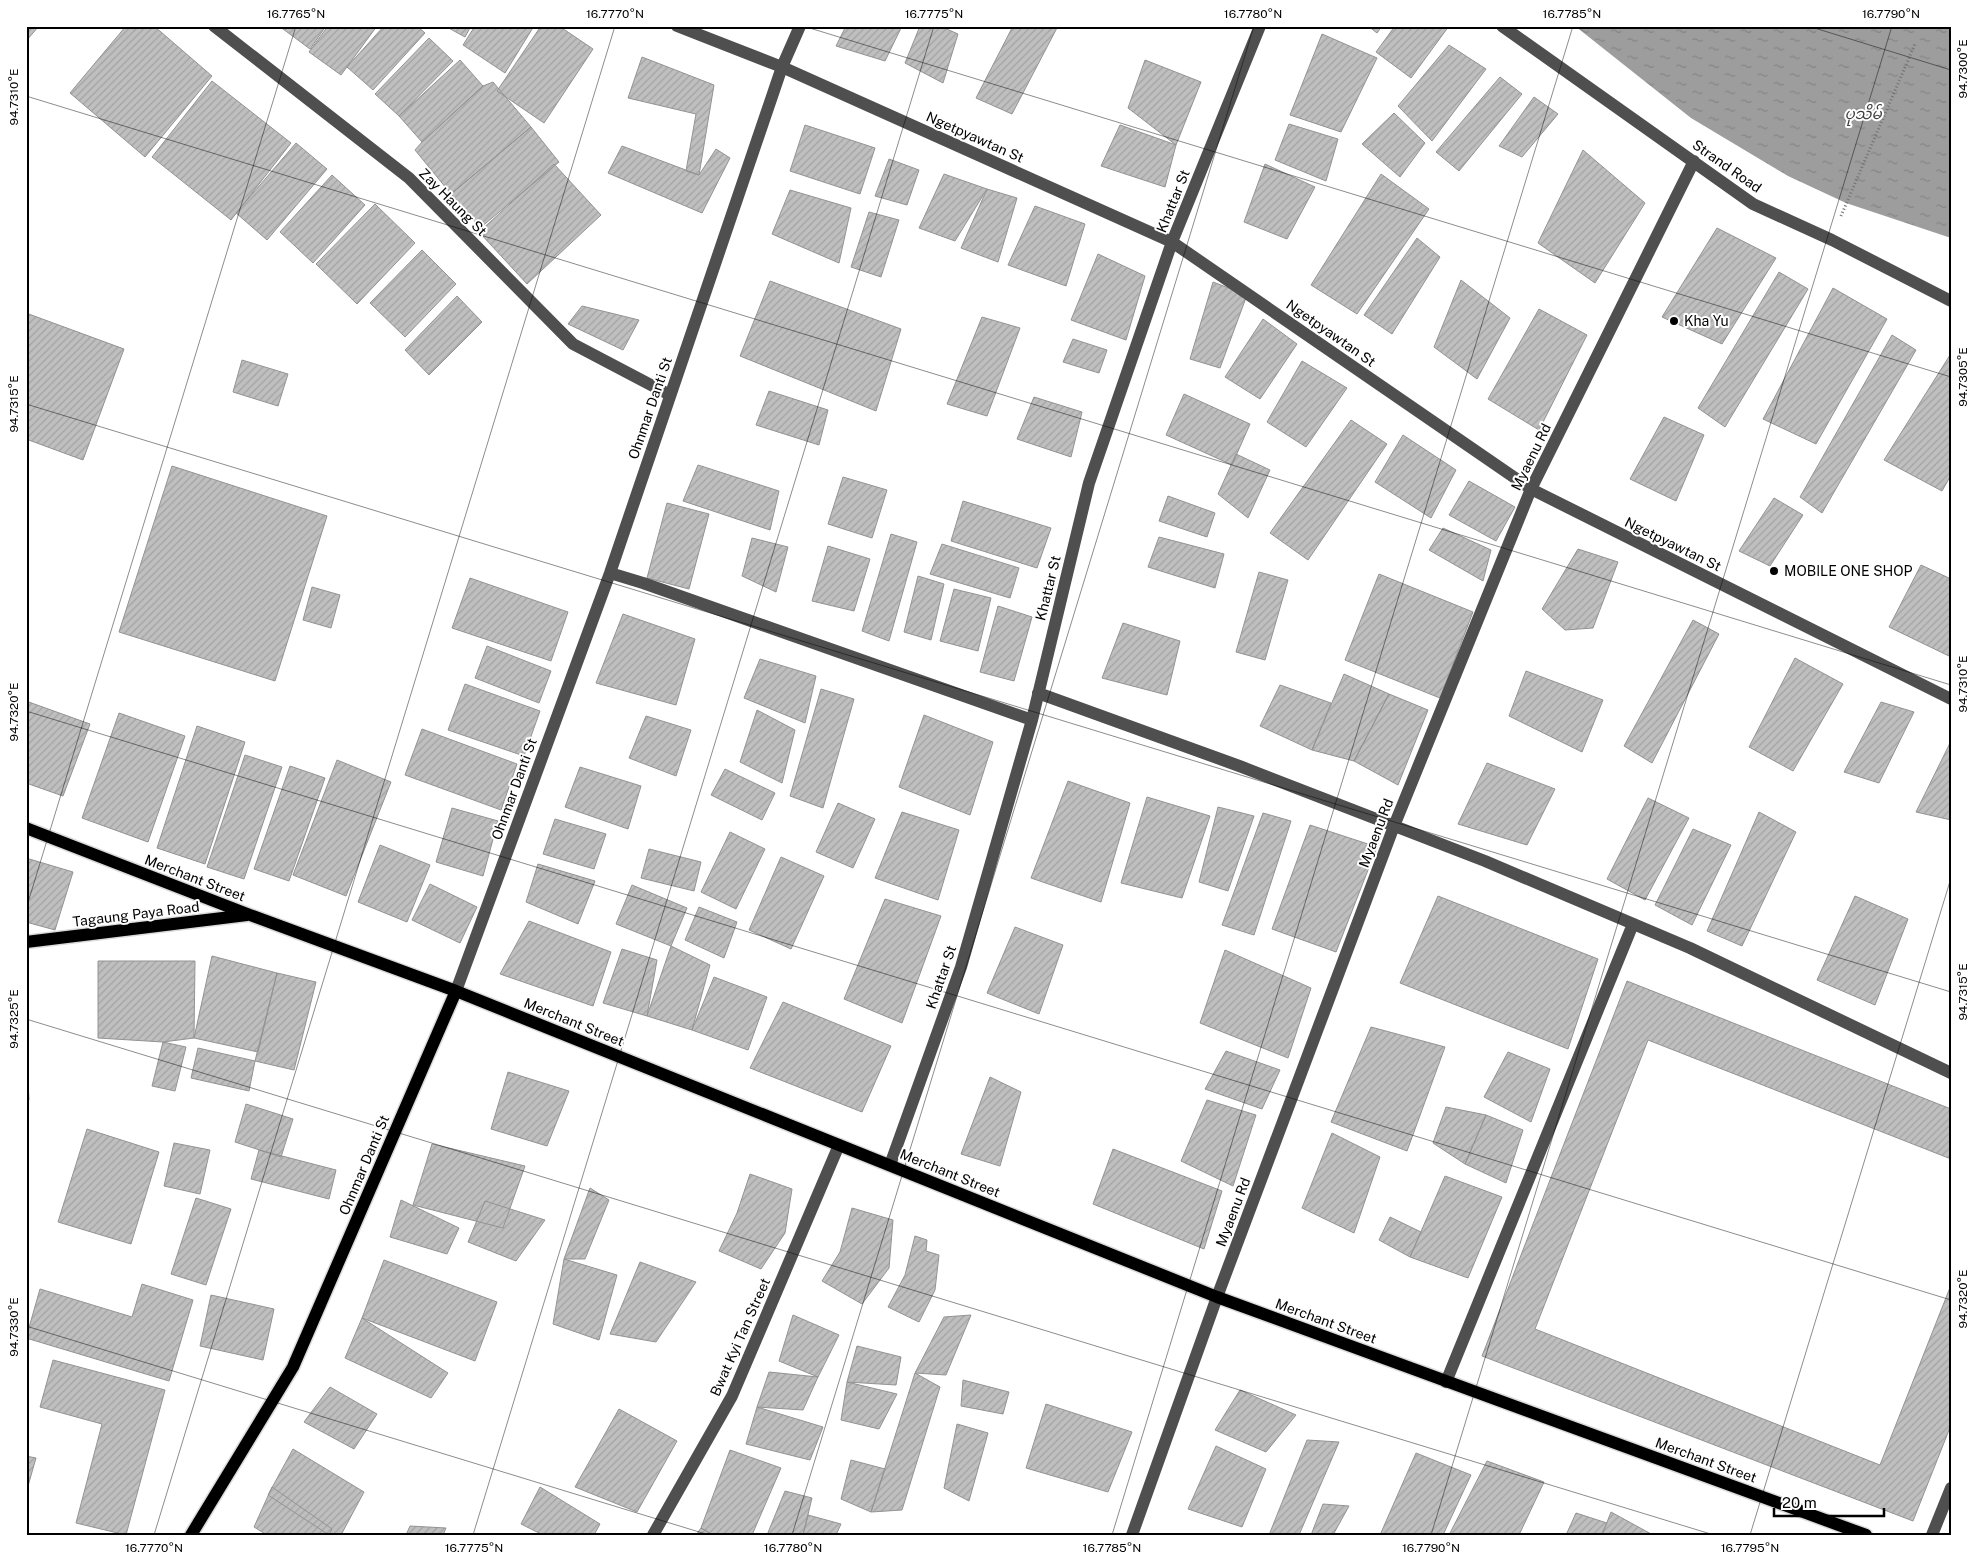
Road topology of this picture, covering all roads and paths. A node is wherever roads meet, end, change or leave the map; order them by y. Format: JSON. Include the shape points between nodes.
{"nodes":[{"id":1,"x":214,"y":26,"type":"edge"},
{"id":2,"x":677,"y":26,"type":"edge"},
{"id":3,"x":800,"y":26,"type":"edge"},
{"id":4,"x":1260,"y":26,"type":"edge"},
{"id":5,"x":1502,"y":26,"type":"edge"},
{"id":6,"x":1915,"y":44,"type":"dead end"},
{"id":7,"x":782,"y":67,"type":"junction"},
{"id":8,"x":1694,"y":161,"type":"junction"},
{"id":9,"x":1832,"y":240,"type":"junction"},
{"id":10,"x":1172,"y":242,"type":"junction"},
{"id":11,"x":1951,"y":301,"type":"edge"},
{"id":12,"x":670,"y":395,"type":"junction"},
{"id":13,"x":1531,"y":489,"type":"junction"},
{"id":14,"x":610,"y":573,"type":"junction"},
{"id":15,"x":1038,"y":693,"type":"junction"},
{"id":16,"x":1951,"y":699,"type":"edge"},
{"id":17,"x":1032,"y":720,"type":"junction"},
{"id":18,"x":1394,"y":826,"type":"junction"},
{"id":19,"x":26,"y":828,"type":"edge"},
{"id":20,"x":250,"y":915,"type":"junction"},
{"id":21,"x":1633,"y":924,"type":"junction"},
{"id":22,"x":26,"y":942,"type":"edge"},
{"id":23,"x":456,"y":991,"type":"junction"},
{"id":24,"x":1951,"y":1073,"type":"edge"},
{"id":25,"x":839,"y":1145,"type":"junction"},
{"id":26,"x":890,"y":1165,"type":"junction"},
{"id":27,"x":1217,"y":1297,"type":"junction"},
{"id":28,"x":1446,"y":1382,"type":"junction"},
{"id":29,"x":1951,"y":1488,"type":"edge"},
{"id":30,"x":191,"y":1535,"type":"edge"},
{"id":31,"x":653,"y":1535,"type":"edge"},
{"id":32,"x":1132,"y":1535,"type":"edge"},
{"id":33,"x":1866,"y":1535,"type":"edge"},
{"id":34,"x":1932,"y":1535,"type":"edge"}],
"edges":[{"from":1,"to":12,"type":"street","name":"Zay Haung St","via":[[409,178],[573,344]]},
{"from":2,"to":7,"type":"street","name":"Ngetpyawtan St"},
{"from":3,"to":7,"type":"street","name":"Ohnmar Danti St"},
{"from":4,"to":10,"type":"street","name":"Khattar St"},
{"from":5,"to":8,"type":"street","name":"Strand Road"},
{"from":6,"to":9,"type":"path"},
{"from":7,"to":10,"type":"street","name":"Ngetpyawtan St"},
{"from":7,"to":12,"type":"street","name":"Ohnmar Danti St"},
{"from":8,"to":9,"type":"street","name":"Strand Road","via":[[1753,204]]},
{"from":8,"to":13,"type":"street","name":"Myaenu Rd"},
{"from":9,"to":11,"type":"street","name":"Strand Road"},
{"from":10,"to":13,"type":"street","name":"Ngetpyawtan St"},
{"from":10,"to":15,"type":"street","name":"Khattar St","via":[[1089,483]]},
{"from":12,"to":14,"type":"street","name":"Ohnmar Danti St"},
{"from":13,"to":16,"type":"street","name":"Ngetpyawtan St"},
{"from":13,"to":18,"type":"street","name":"Myaenu Rd"},
{"from":14,"to":17,"type":"street"},
{"from":14,"to":23,"type":"street","name":"Ohnmar Danti St"},
{"from":15,"to":17,"type":"street","name":"Khattar St"},
{"from":15,"to":18,"type":"street"},
{"from":17,"to":26,"type":"street","name":"Khattar St","via":[[961,967]]},
{"from":18,"to":21,"type":"street"},
{"from":18,"to":27,"type":"street","name":"Myaenu Rd"},
{"from":19,"to":20,"type":"main road","name":"Merchant Street"},
{"from":20,"to":22,"type":"main road","name":"Tagaung Paya Road"},
{"from":20,"to":23,"type":"main road","name":"Merchant Street"},
{"from":21,"to":24,"type":"street"},
{"from":21,"to":28,"type":"street"},
{"from":23,"to":25,"type":"main road","name":"Merchant Street"},
{"from":23,"to":30,"type":"main road","name":"Ohnmar Danti St","via":[[293,1367]]},
{"from":25,"to":26,"type":"main road","name":"Merchant Street"},
{"from":25,"to":31,"type":"street","name":"Bwat Kyi Tan Street","via":[[732,1396]]},
{"from":26,"to":27,"type":"main road","name":"Merchant Street"},
{"from":27,"to":28,"type":"main road","name":"Merchant Street"},
{"from":27,"to":32,"type":"street","name":"Myaenu Rd"},
{"from":28,"to":33,"type":"main road","name":"Merchant Street"},
{"from":29,"to":34,"type":"street"}]}
